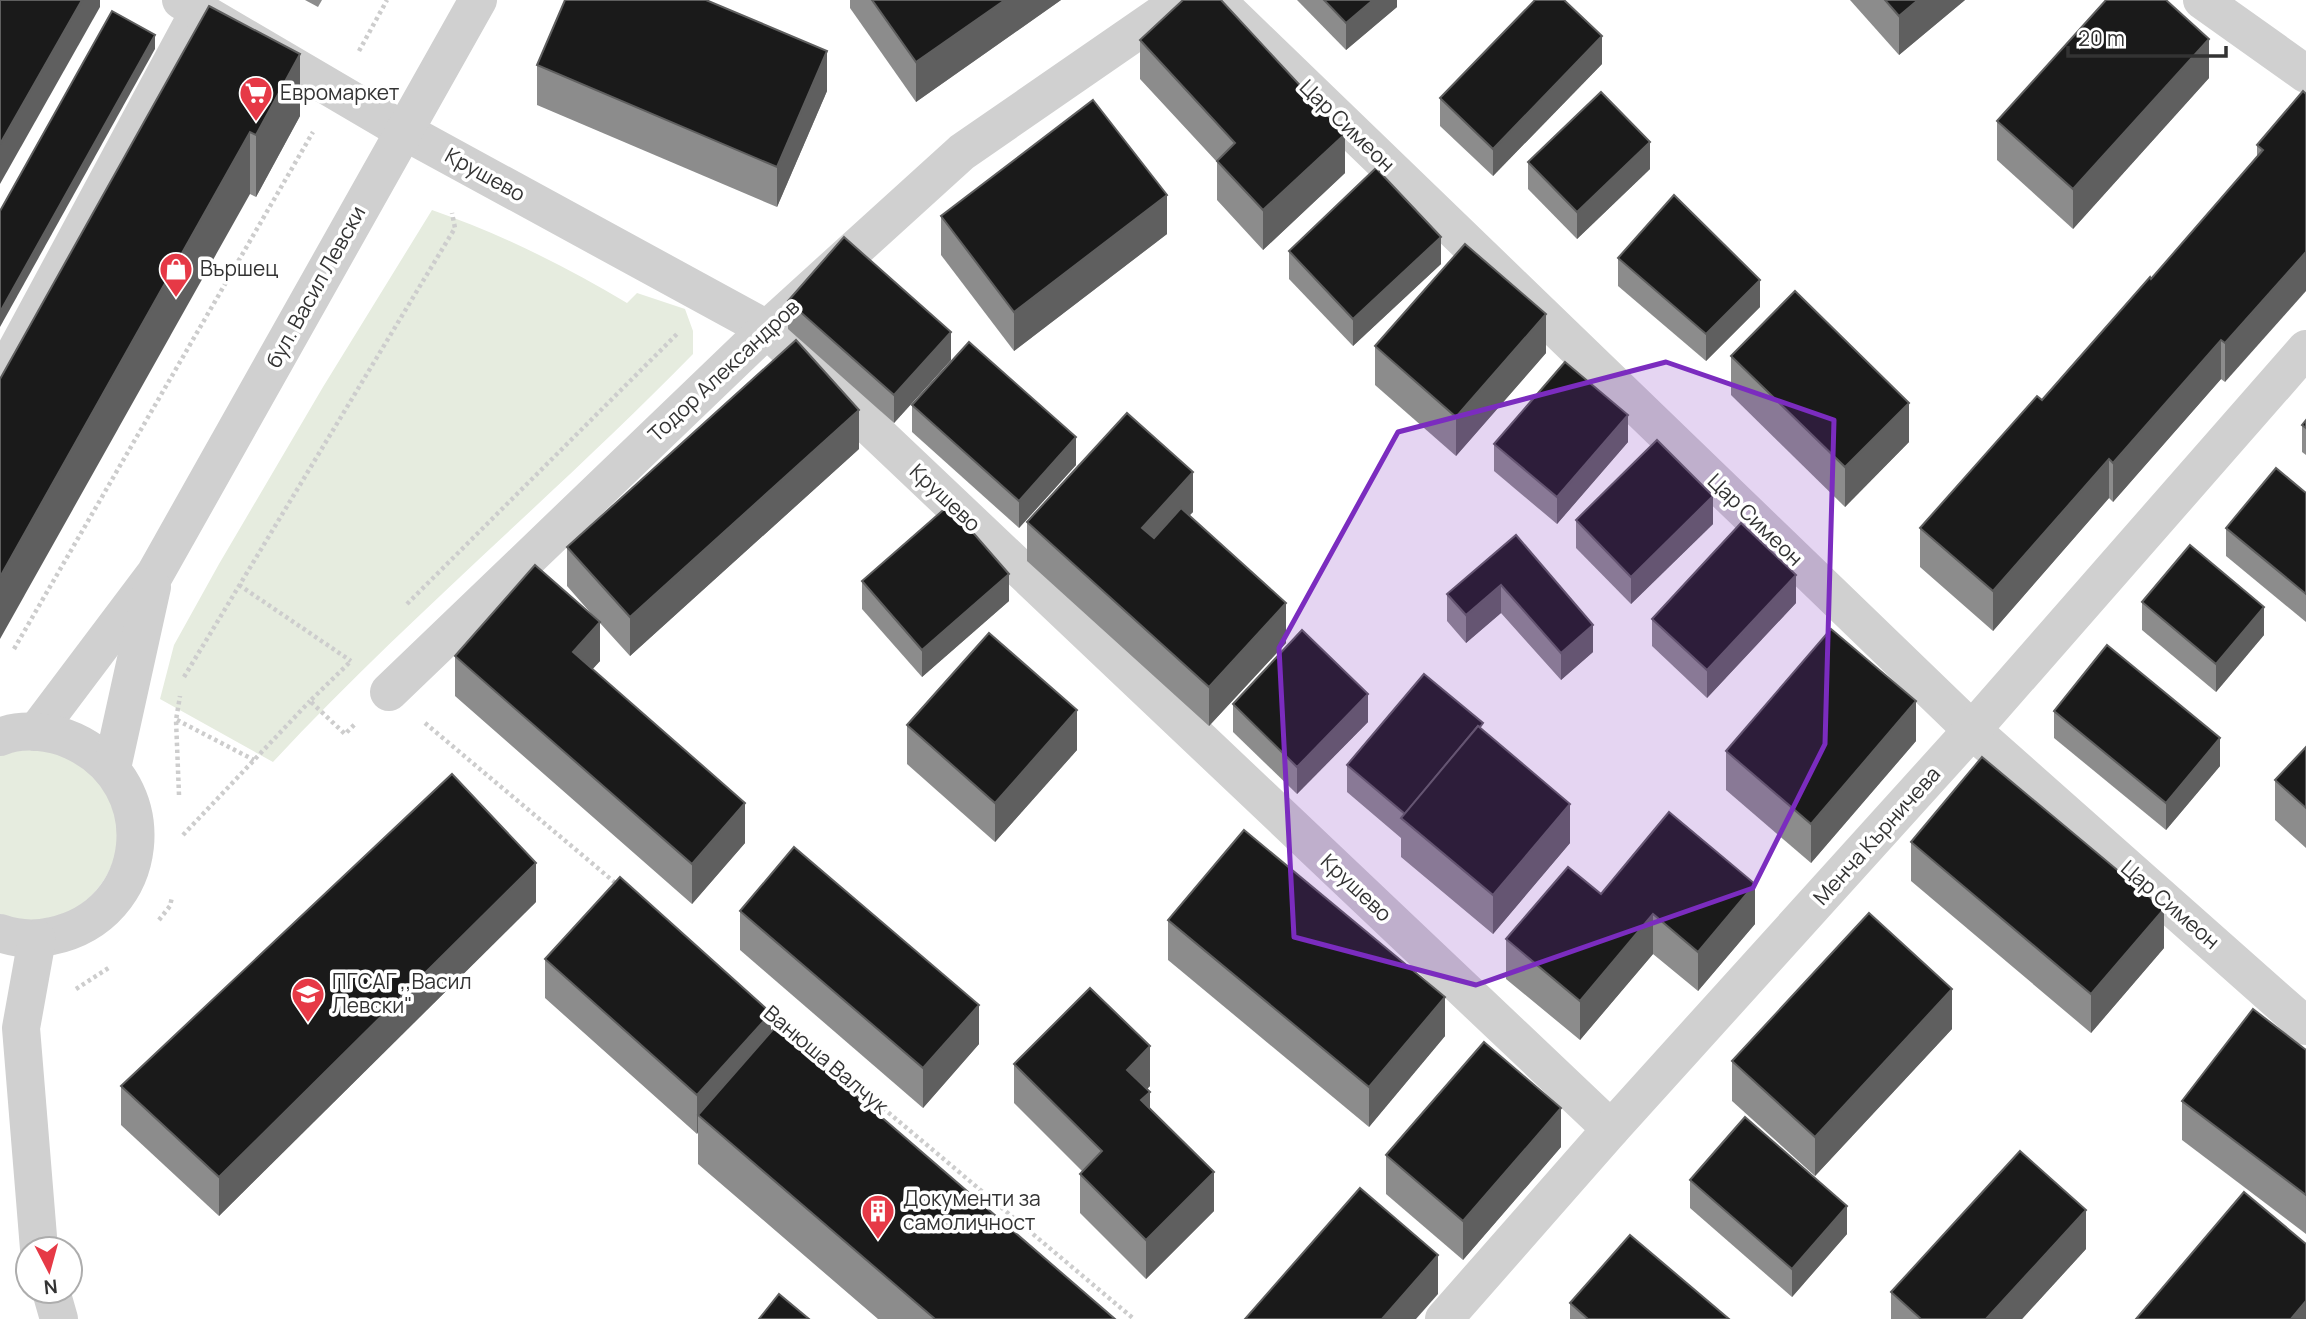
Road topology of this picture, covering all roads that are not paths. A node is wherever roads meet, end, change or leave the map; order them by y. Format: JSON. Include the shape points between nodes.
{"nodes":[{"id":1,"x":478,"y":0,"type":"edge"},
{"id":2,"x":1182,"y":0,"type":"edge"},
{"id":3,"x":1216,"y":0,"type":"edge"},
{"id":4,"x":2202,"y":0,"type":"edge"},
{"id":5,"x":188,"y":4,"type":"edge"},
{"id":6,"x":2306,"y":74,"type":"edge"},
{"id":7,"x":404,"y":131,"type":"junction"},
{"id":8,"x":767,"y":329,"type":"junction"},
{"id":9,"x":2306,"y":349,"type":"edge"},
{"id":10,"x":0,"y":368,"type":"edge"},
{"id":11,"x":155,"y":574,"type":"junction"},
{"id":12,"x":389,"y":692,"type":"road end"},
{"id":13,"x":1972,"y":730,"type":"junction"},
{"id":14,"x":18,"y":735,"type":"edge"},
{"id":15,"x":112,"y":768,"type":"junction"},
{"id":16,"x":0,"y":933,"type":"edge"},
{"id":17,"x":37,"y":939,"type":"junction"},
{"id":18,"x":2306,"y":1026,"type":"edge"},
{"id":19,"x":1611,"y":1129,"type":"junction"},
{"id":20,"x":38,"y":1235,"type":"edge"},
{"id":21,"x":1444,"y":1319,"type":"edge"}],
"edges":[{"from":1,"to":7,"type":"street","name":"бул. Васил Левски"},
{"from":2,"to":8,"type":"street","name":"Тодор Александров","via":[[962,152]]},
{"from":3,"to":13,"type":"street","name":"Цар Симеон"},
{"from":4,"to":6,"type":"street"},
{"from":5,"to":7,"type":"street","name":"Крушево"},
{"from":5,"to":10,"type":"lane"},
{"from":7,"to":8,"type":"street","name":"Крушево"},
{"from":7,"to":11,"type":"street","name":"бул. Васил Левски"},
{"from":8,"to":12,"type":"street","name":"Тодор Александров"},
{"from":8,"to":19,"type":"street","name":"Крушево"},
{"from":9,"to":13,"type":"street","name":"Менча Кърничева"},
{"from":11,"to":14,"type":"street","name":"бул. Васил Левски"},
{"from":11,"to":15,"type":"street","name":"бул. Васил Левски"},
{"from":13,"to":18,"type":"street","name":"Цар Симеон"},
{"from":13,"to":19,"type":"street","name":"Менча Кърничева"},
{"from":14,"to":15,"type":"street","via":[[64,737],[90,749]]},
{"from":15,"to":17,"type":"street","via":[[129,796],[136,828],[133,860],[120,891],[98,915],[70,932]]},
{"from":16,"to":17,"type":"street"},
{"from":17,"to":20,"type":"street","via":[[21,1028]]},
{"from":19,"to":21,"type":"street","name":"Менча Кърничева"}]}
